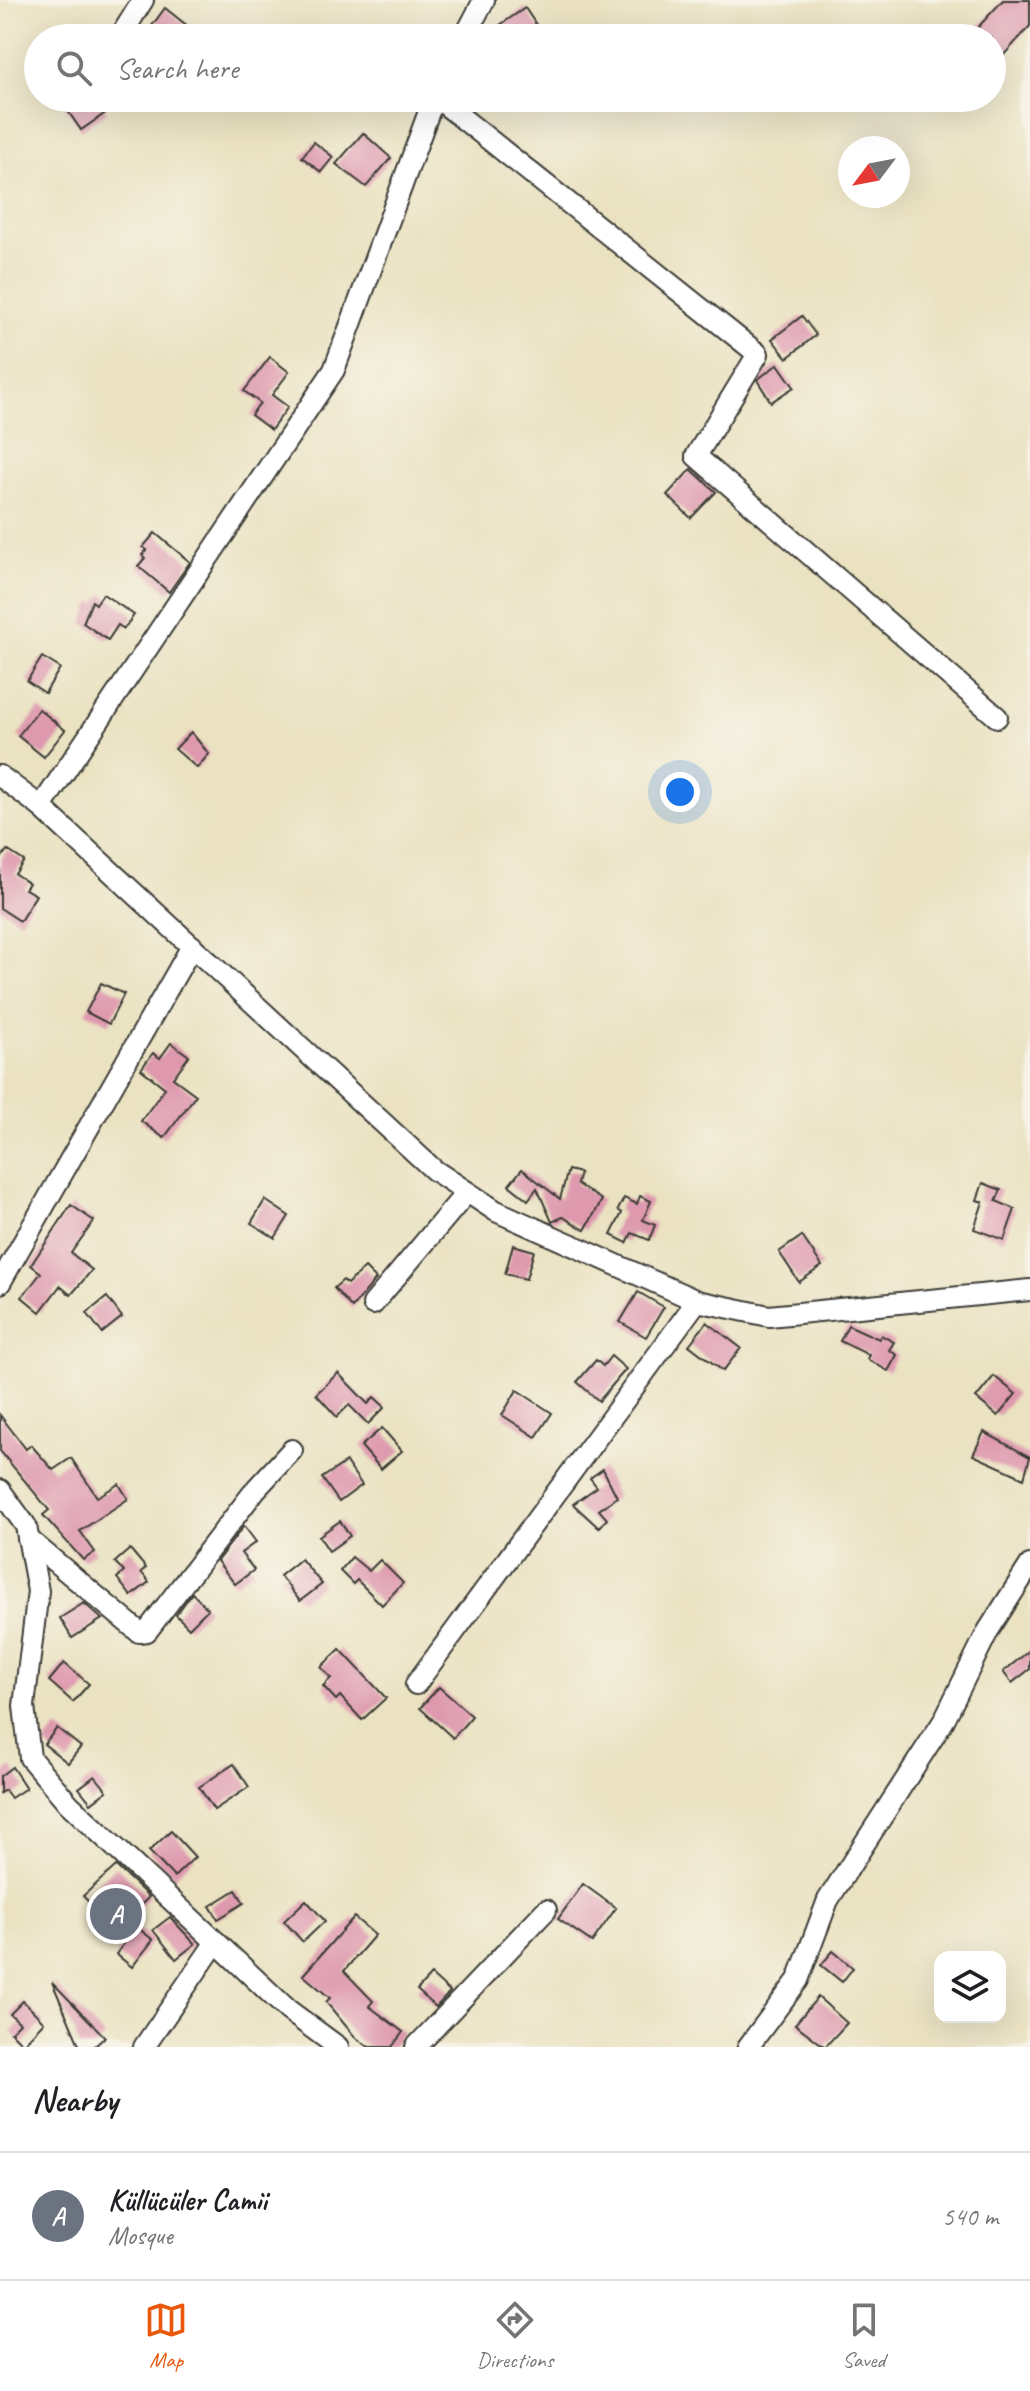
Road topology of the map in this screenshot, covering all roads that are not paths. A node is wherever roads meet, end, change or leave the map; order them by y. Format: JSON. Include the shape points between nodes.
{"nodes":[{"id":1,"x":143,"y":0,"type":"edge"},
{"id":2,"x":484,"y":0,"type":"edge"},
{"id":3,"x":128,"y":24,"type":"edge"},
{"id":4,"x":471,"y":24,"type":"edge"},
{"id":5,"x":430,"y":112,"type":"edge"},
{"id":6,"x":453,"y":112,"type":"edge"},
{"id":7,"x":997,"y":717,"type":"dead end"},
{"id":8,"x":0,"y":776,"type":"edge"},
{"id":9,"x":41,"y":807,"type":"junction"},
{"id":10,"x":192,"y":946,"type":"junction"},
{"id":11,"x":467,"y":1192,"type":"junction"},
{"id":12,"x":0,"y":1283,"type":"edge"},
{"id":13,"x":1030,"y":1290,"type":"edge"},
{"id":14,"x":697,"y":1301,"type":"junction"},
{"id":15,"x":373,"y":1304,"type":"dead end"},
{"id":16,"x":292,"y":1450,"type":"dead end"},
{"id":17,"x":0,"y":1490,"type":"edge"},
{"id":18,"x":28,"y":1539,"type":"junction"},
{"id":19,"x":1030,"y":1565,"type":"edge"},
{"id":20,"x":416,"y":1684,"type":"dead end"},
{"id":21,"x":546,"y":1910,"type":"dead end"},
{"id":22,"x":216,"y":1942,"type":"junction"},
{"id":23,"x":144,"y":2047,"type":"edge"},
{"id":24,"x":338,"y":2047,"type":"edge"},
{"id":25,"x":416,"y":2047,"type":"edge"},
{"id":26,"x":748,"y":2047,"type":"edge"}],
"edges":[{"from":1,"to":3,"type":"street"},
{"from":2,"to":4,"type":"street"},
{"from":5,"to":9,"type":"street","via":[[334,370]]},
{"from":6,"to":7,"type":"street","via":[[758,354],[696,456]]},
{"from":8,"to":9,"type":"street"},
{"from":9,"to":10,"type":"street"},
{"from":10,"to":11,"type":"street","via":[[434,1170]]},
{"from":10,"to":12,"type":"street"},
{"from":11,"to":14,"type":"street","via":[[496,1211]]},
{"from":11,"to":15,"type":"street"},
{"from":13,"to":14,"type":"street","via":[[769,1316]]},
{"from":14,"to":20,"type":"street"},
{"from":16,"to":18,"type":"street","via":[[147,1631],[139,1632]]},
{"from":17,"to":18,"type":"street","via":[[26,1526]]},
{"from":18,"to":22,"type":"street","via":[[38,1591],[24,1706],[30,1758],[69,1804]]},
{"from":19,"to":26,"type":"street","via":[[988,1631],[943,1722],[828,1900],[798,1980]]},
{"from":21,"to":25,"type":"street"},
{"from":22,"to":23,"type":"street"},
{"from":22,"to":24,"type":"street","via":[[288,2010]]}]}
